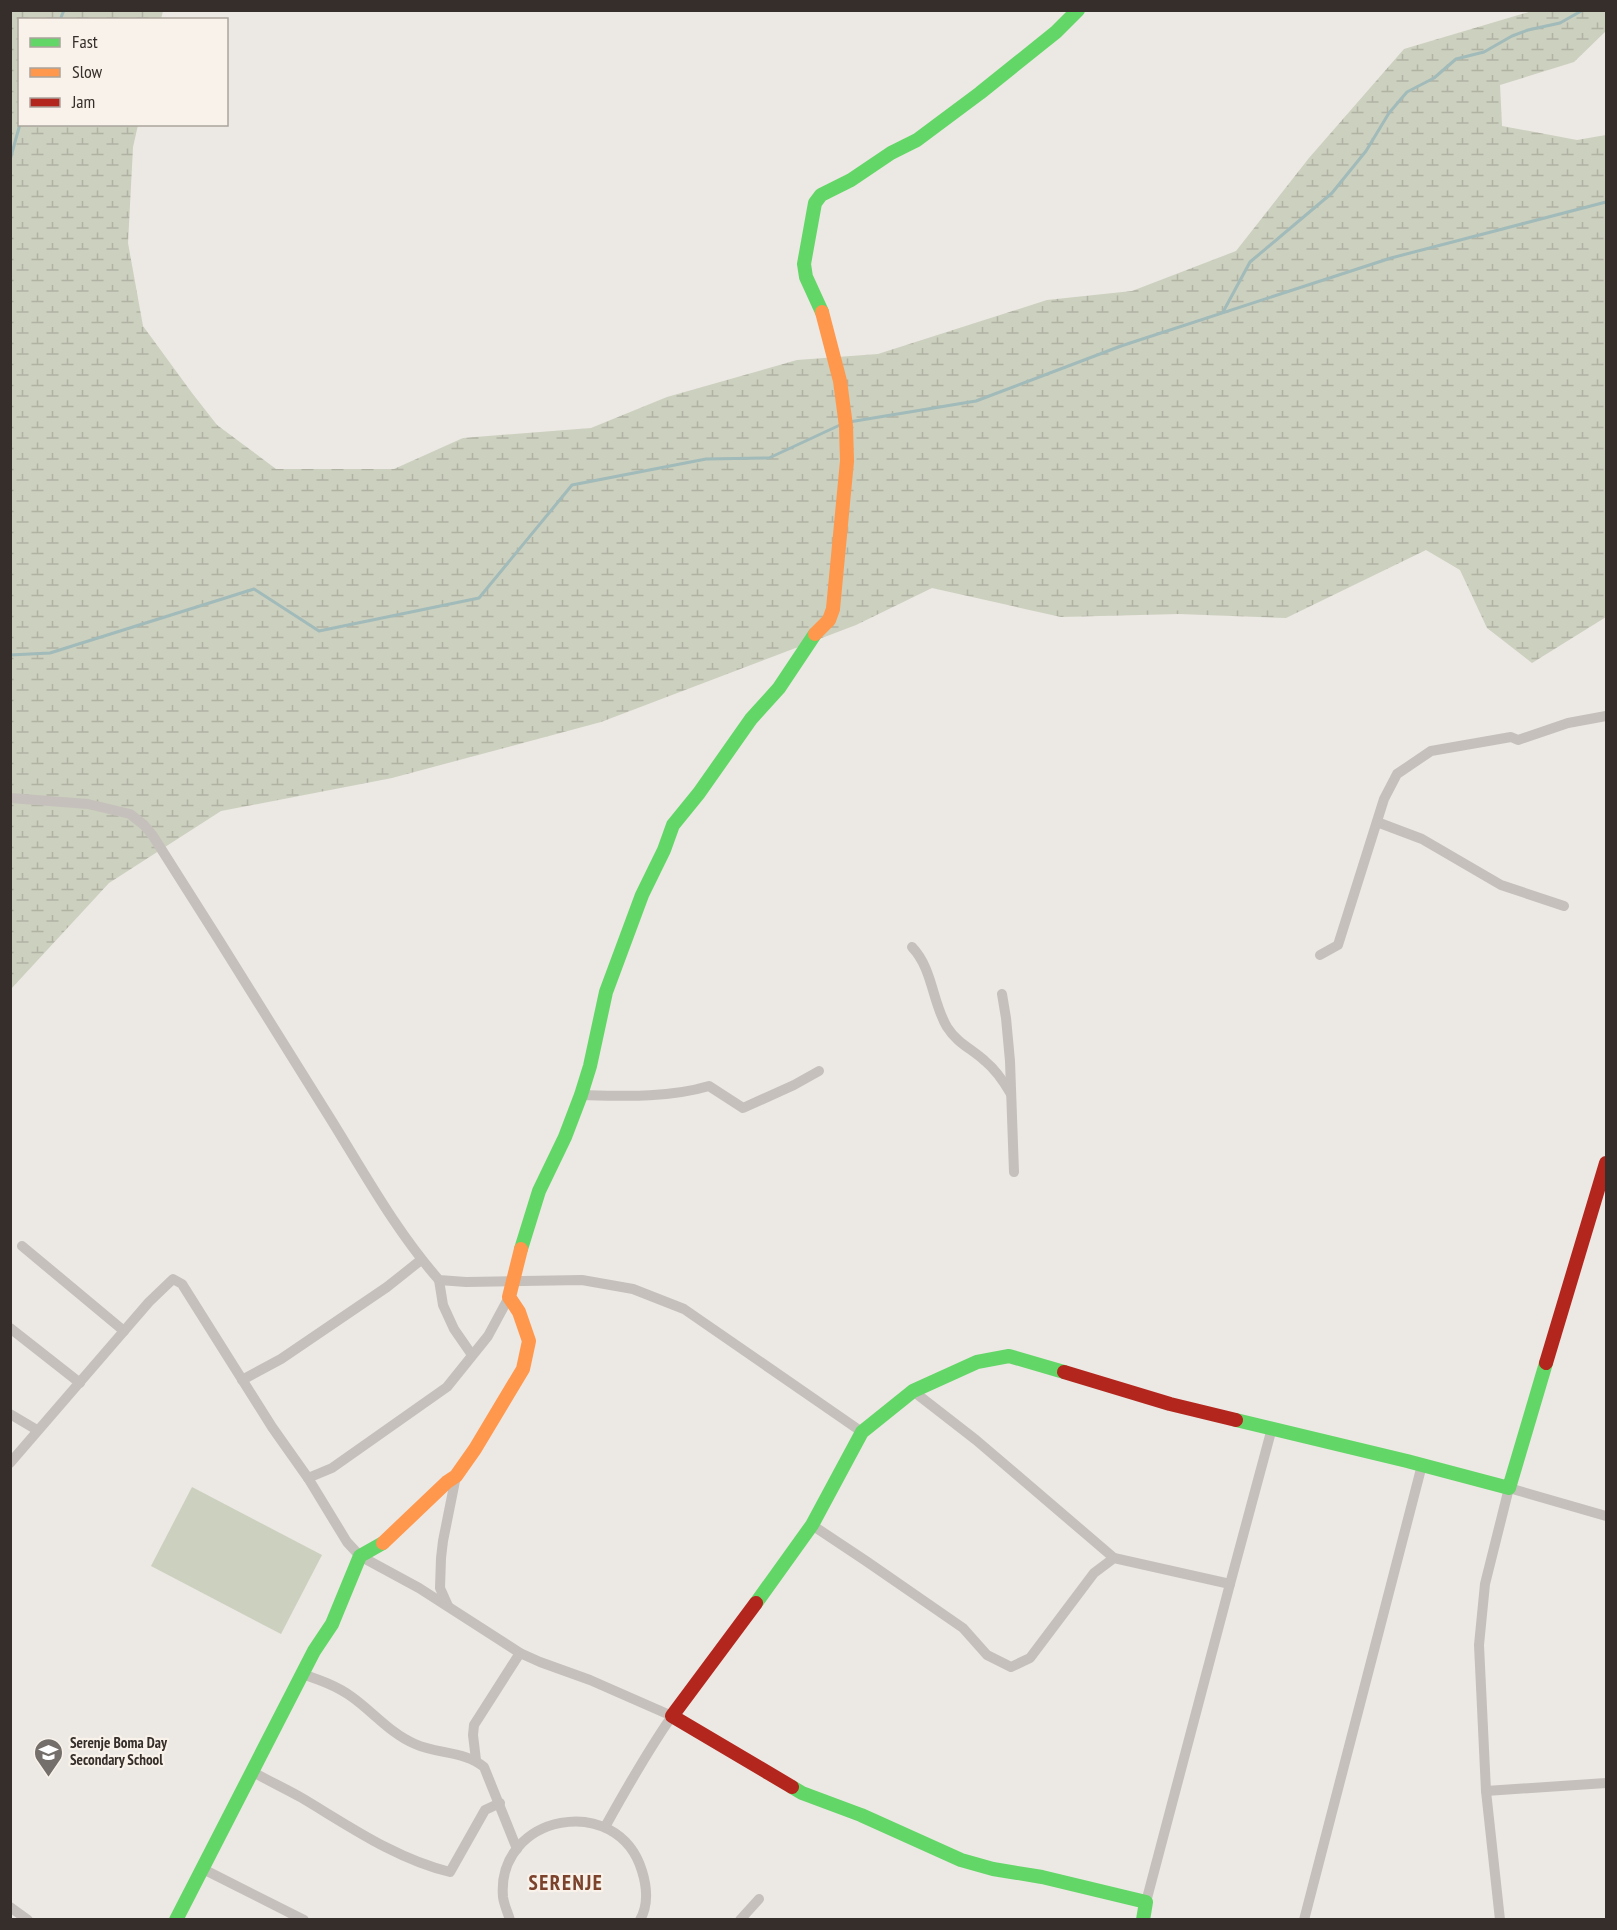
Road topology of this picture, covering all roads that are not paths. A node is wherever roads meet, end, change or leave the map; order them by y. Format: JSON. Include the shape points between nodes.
{"nodes":[{"id":1,"x":1078,"y":10,"type":"edge"},
{"id":2,"x":1606,"y":716,"type":"edge"},
{"id":3,"x":10,"y":798,"type":"edge"},
{"id":4,"x":1377,"y":822,"type":"junction"},
{"id":5,"x":1564,"y":906,"type":"dead end"},
{"id":6,"x":912,"y":947,"type":"dead end"},
{"id":7,"x":1320,"y":955,"type":"dead end"},
{"id":8,"x":1002,"y":993,"type":"dead end"},
{"id":9,"x":819,"y":1071,"type":"dead end"},
{"id":10,"x":1011,"y":1094,"type":"junction"},
{"id":11,"x":581,"y":1095,"type":"junction"},
{"id":12,"x":1606,"y":1166,"type":"edge"},
{"id":13,"x":1014,"y":1172,"type":"dead end"},
{"id":14,"x":21,"y":1246,"type":"dead end"},
{"id":15,"x":421,"y":1260,"type":"junction"},
{"id":16,"x":439,"y":1280,"type":"junction"},
{"id":17,"x":512,"y":1281,"type":"junction"},
{"id":18,"x":509,"y":1297,"type":"junction"},
{"id":19,"x":10,"y":1328,"type":"edge"},
{"id":20,"x":124,"y":1331,"type":"junction"},
{"id":21,"x":472,"y":1355,"type":"junction"},
{"id":22,"x":242,"y":1380,"type":"junction"},
{"id":23,"x":80,"y":1383,"type":"junction"},
{"id":24,"x":913,"y":1391,"type":"junction"},
{"id":25,"x":10,"y":1414,"type":"edge"},
{"id":26,"x":1272,"y":1428,"type":"junction"},
{"id":27,"x":37,"y":1430,"type":"junction"},
{"id":28,"x":862,"y":1432,"type":"junction"},
{"id":29,"x":10,"y":1463,"type":"edge"},
{"id":30,"x":1422,"y":1465,"type":"junction"},
{"id":31,"x":456,"y":1476,"type":"junction"},
{"id":32,"x":308,"y":1478,"type":"junction"},
{"id":33,"x":1509,"y":1488,"type":"junction"},
{"id":34,"x":1606,"y":1516,"type":"edge"},
{"id":35,"x":812,"y":1525,"type":"junction"},
{"id":36,"x":360,"y":1556,"type":"junction"},
{"id":37,"x":1114,"y":1558,"type":"junction"},
{"id":38,"x":1230,"y":1584,"type":"junction"},
{"id":39,"x":448,"y":1606,"type":"junction"},
{"id":40,"x":520,"y":1653,"type":"junction"},
{"id":41,"x":302,"y":1674,"type":"junction"},
{"id":42,"x":672,"y":1716,"type":"junction"},
{"id":43,"x":476,"y":1760,"type":"junction"},
{"id":44,"x":253,"y":1772,"type":"junction"},
{"id":45,"x":1606,"y":1783,"type":"edge"},
{"id":46,"x":1486,"y":1791,"type":"junction"},
{"id":47,"x":500,"y":1803,"type":"junction"},
{"id":48,"x":605,"y":1827,"type":"junction"},
{"id":49,"x":517,"y":1849,"type":"junction"},
{"id":50,"x":201,"y":1868,"type":"junction"},
{"id":51,"x":759,"y":1899,"type":"dead end"},
{"id":52,"x":1146,"y":1902,"type":"junction"},
{"id":53,"x":10,"y":1907,"type":"edge"},
{"id":54,"x":28,"y":1920,"type":"edge"},
{"id":55,"x":176,"y":1920,"type":"edge"},
{"id":56,"x":304,"y":1920,"type":"edge"},
{"id":57,"x":510,"y":1920,"type":"edge"},
{"id":58,"x":640,"y":1920,"type":"edge"},
{"id":59,"x":740,"y":1920,"type":"edge"},
{"id":60,"x":1143,"y":1920,"type":"edge"},
{"id":61,"x":1304,"y":1920,"type":"edge"},
{"id":62,"x":1500,"y":1920,"type":"edge"}],
"edges":[{"from":1,"to":11,"type":"street","via":[[1056,32],[917,140],[821,195],[815,203],[804,264],[823,315],[840,381],[846,426],[847,461],[833,609],[779,688],[751,719],[673,825],[606,992]]},
{"from":2,"to":4,"type":"street","via":[[1568,723],[1518,740],[1511,736],[1431,752],[1397,774]]},
{"from":3,"to":15,"type":"street","via":[[88,804],[129,814],[144,825]]},
{"from":4,"to":5,"type":"street","via":[[1422,839],[1501,885]]},
{"from":4,"to":7,"type":"street","via":[[1338,945]]},
{"from":6,"to":10,"type":"street","via":[[927,972],[948,1028],[961,1044],[986,1061]]},
{"from":8,"to":10,"type":"street"},
{"from":9,"to":11,"type":"street","via":[[743,1108],[709,1086],[654,1094]]},
{"from":10,"to":13,"type":"street"},
{"from":11,"to":17,"type":"street","via":[[539,1191]]},
{"from":12,"to":33,"type":"street"},
{"from":14,"to":20,"type":"street"},
{"from":15,"to":16,"type":"street"},
{"from":15,"to":22,"type":"street","via":[[281,1359]]},
{"from":16,"to":17,"type":"street"},
{"from":16,"to":21,"type":"street","via":[[442,1305]]},
{"from":17,"to":18,"type":"street"},
{"from":17,"to":28,"type":"street","via":[[582,1280],[633,1289],[684,1309]]},
{"from":18,"to":21,"type":"street","via":[[488,1336]]},
{"from":18,"to":31,"type":"street","via":[[529,1341],[523,1369]]},
{"from":19,"to":23,"type":"street"},
{"from":20,"to":22,"type":"street","via":[[173,1279],[182,1284]]},
{"from":20,"to":23,"type":"street"},
{"from":21,"to":32,"type":"street","via":[[447,1387],[332,1468]]},
{"from":22,"to":32,"type":"street"},
{"from":23,"to":27,"type":"street"},
{"from":24,"to":26,"type":"street","via":[[977,1362],[1009,1356],[1170,1404]]},
{"from":24,"to":28,"type":"street"},
{"from":24,"to":37,"type":"street"},
{"from":25,"to":27,"type":"street"},
{"from":26,"to":30,"type":"street"},
{"from":26,"to":38,"type":"street"},
{"from":27,"to":29,"type":"street"},
{"from":28,"to":35,"type":"street"},
{"from":30,"to":33,"type":"street"},
{"from":30,"to":61,"type":"street"},
{"from":31,"to":36,"type":"street","via":[[383,1543]]},
{"from":31,"to":39,"type":"street","via":[[441,1558],[441,1588]]},
{"from":32,"to":36,"type":"street","via":[[347,1542]]},
{"from":33,"to":34,"type":"street"},
{"from":33,"to":46,"type":"street","via":[[1485,1584],[1479,1646]]},
{"from":35,"to":37,"type":"street","via":[[963,1629],[987,1655],[1011,1667],[1030,1658],[1094,1573]]},
{"from":35,"to":42,"type":"street"},
{"from":36,"to":39,"type":"street"},
{"from":36,"to":41,"type":"street","via":[[332,1624]]},
{"from":37,"to":38,"type":"street"},
{"from":38,"to":52,"type":"street"},
{"from":39,"to":40,"type":"street"},
{"from":40,"to":42,"type":"street"},
{"from":40,"to":43,"type":"street","via":[[474,1725]]},
{"from":41,"to":43,"type":"street","via":[[353,1697],[415,1744]]},
{"from":41,"to":44,"type":"street"},
{"from":42,"to":48,"type":"street"},
{"from":42,"to":52,"type":"street","via":[[802,1793],[962,1860]]},
{"from":43,"to":47,"type":"street","via":[[484,1767]]},
{"from":44,"to":47,"type":"street","via":[[363,1836],[450,1872],[484,1810]]},
{"from":44,"to":50,"type":"street"},
{"from":45,"to":46,"type":"street"},
{"from":46,"to":62,"type":"street"},
{"from":47,"to":49,"type":"street"},
{"from":48,"to":49,"type":"street","via":[[572,1821],[551,1825],[532,1834]]},
{"from":48,"to":58,"type":"street","via":[[625,1841],[640,1862],[647,1886],[645,1911]]},
{"from":49,"to":57,"type":"street","via":[[504,1877],[503,1899]]},
{"from":50,"to":55,"type":"street"},
{"from":50,"to":56,"type":"street"},
{"from":51,"to":59,"type":"street"},
{"from":52,"to":60,"type":"street"},
{"from":53,"to":54,"type":"street"}]}
